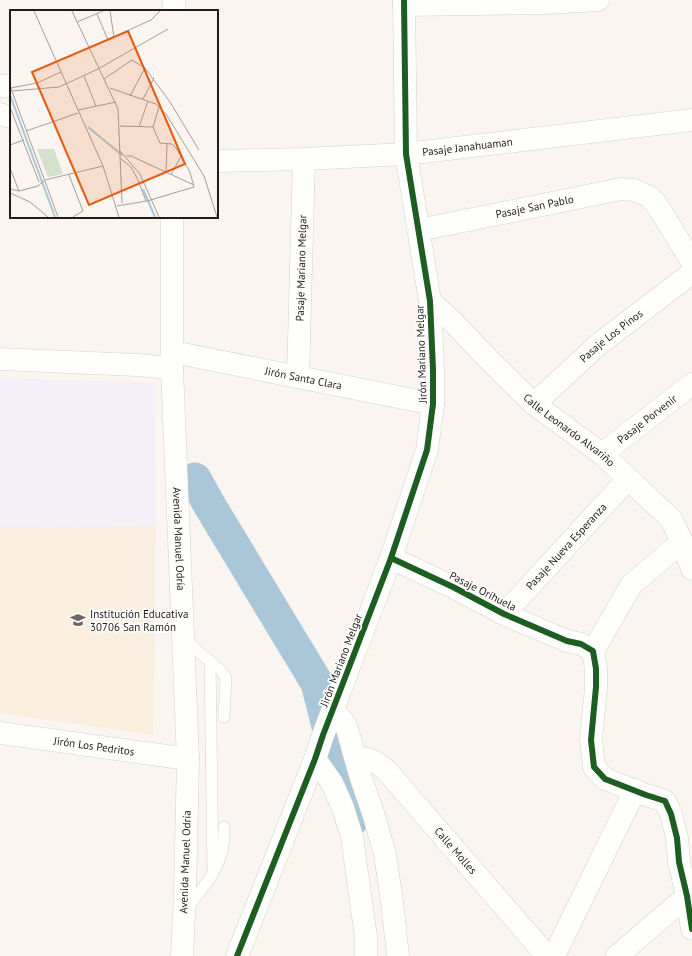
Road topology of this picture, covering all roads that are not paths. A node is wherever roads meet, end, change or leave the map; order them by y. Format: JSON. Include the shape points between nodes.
{"nodes":[{"id":1,"x":589,"y":0,"type":"edge"},
{"id":2,"x":598,"y":0,"type":"edge"},
{"id":3,"x":545,"y":1,"type":"edge"},
{"id":4,"x":404,"y":3,"type":"edge"},
{"id":5,"x":0,"y":114,"type":"edge"},
{"id":6,"x":10,"y":117,"type":"edge"},
{"id":7,"x":692,"y":120,"type":"edge"},
{"id":8,"x":406,"y":154,"type":"junction"},
{"id":9,"x":304,"y":159,"type":"junction"},
{"id":10,"x":218,"y":162,"type":"edge"},
{"id":11,"x":172,"y":218,"type":"edge"},
{"id":12,"x":418,"y":230,"type":"junction"},
{"id":13,"x":692,"y":262,"type":"edge"},
{"id":14,"x":692,"y":273,"type":"edge"},
{"id":15,"x":430,"y":301,"type":"junction"},
{"id":16,"x":0,"y":358,"type":"edge"},
{"id":17,"x":172,"y":360,"type":"junction"},
{"id":18,"x":298,"y":377,"type":"junction"},
{"id":19,"x":692,"y":384,"type":"edge"},
{"id":20,"x":433,"y":404,"type":"junction"},
{"id":21,"x":534,"y":404,"type":"junction"},
{"id":22,"x":602,"y":454,"type":"junction"},
{"id":23,"x":628,"y":479,"type":"junction"},
{"id":24,"x":682,"y":542,"type":"junction"},
{"id":25,"x":392,"y":558,"type":"junction"},
{"id":26,"x":692,"y":569,"type":"edge"},
{"id":27,"x":504,"y":614,"type":"junction"},
{"id":28,"x":183,"y":638,"type":"junction"},
{"id":29,"x":593,"y":651,"type":"junction"},
{"id":30,"x":210,"y":661,"type":"junction"},
{"id":31,"x":332,"y":713,"type":"junction"},
{"id":32,"x":224,"y":717,"type":"dead end"},
{"id":33,"x":0,"y":733,"type":"edge"},
{"id":34,"x":188,"y":759,"type":"junction"},
{"id":35,"x":315,"y":759,"type":"junction"},
{"id":36,"x":356,"y":759,"type":"junction"},
{"id":37,"x":634,"y":790,"type":"junction"},
{"id":38,"x":224,"y":827,"type":"dead end"},
{"id":39,"x":213,"y":873,"type":"junction"},
{"id":40,"x":687,"y":896,"type":"junction"},
{"id":41,"x":184,"y":912,"type":"junction"},
{"id":42,"x":692,"y":929,"type":"edge"},
{"id":43,"x":182,"y":956,"type":"edge"},
{"id":44,"x":237,"y":956,"type":"edge"},
{"id":45,"x":366,"y":956,"type":"edge"},
{"id":46,"x":398,"y":956,"type":"edge"},
{"id":47,"x":547,"y":956,"type":"edge"},
{"id":48,"x":554,"y":956,"type":"edge"},
{"id":49,"x":617,"y":956,"type":"edge"}],
"edges":[{"from":1,"to":2,"type":"main road"},
{"from":1,"to":3,"type":"main road"},
{"from":3,"to":4,"type":"main road"},
{"from":4,"to":8,"type":"main road","name":"Jirón Mariano Melgar"},
{"from":5,"to":6,"type":"main road"},
{"from":7,"to":8,"type":"main road","name":"Pasaje Janahuaman"},
{"from":8,"to":9,"type":"main road","name":"Pasaje Janahuaman"},
{"from":8,"to":12,"type":"main road","name":"Jirón Mariano Melgar"},
{"from":9,"to":10,"type":"main road","name":"Pasaje Janahuaman"},
{"from":9,"to":18,"type":"main road","name":"Pasaje Mariano Melgar"},
{"from":11,"to":17,"type":"main road","name":"Avenida Manuel Odría"},
{"from":12,"to":13,"type":"main road","name":"Pasaje San Pablo","via":[[620,189],[634,190],[650,197],[657,205]]},
{"from":12,"to":15,"type":"main road","name":"Jirón Mariano Melgar"},
{"from":14,"to":21,"type":"main road","name":"Pasaje Los Pinos","via":[[599,344]]},
{"from":15,"to":20,"type":"main road","name":"Jirón Mariano Melgar"},
{"from":15,"to":21,"type":"main road","name":"Calle Leonardo Alvariño"},
{"from":16,"to":17,"type":"main road","name":"Jirón Santa Clara","via":[[137,365]]},
{"from":17,"to":18,"type":"main road","name":"Jirón Santa Clara"},
{"from":17,"to":28,"type":"main road","name":"Avenida Manuel Odría"},
{"from":18,"to":20,"type":"main road","name":"Jirón Santa Clara"},
{"from":19,"to":22,"type":"main road","name":"Pasaje Porvenir"},
{"from":20,"to":25,"type":"main road","name":"Jirón Mariano Melgar","via":[[427,450]]},
{"from":21,"to":22,"type":"main road","name":"Calle Leonardo Alvariño"},
{"from":22,"to":23,"type":"main road","name":"Calle Leonardo Alvariño"},
{"from":23,"to":24,"type":"main road","name":"Calle Leonardo Alvariño","via":[[671,519]]},
{"from":23,"to":27,"type":"main road","name":"Pasaje Nueva Esperanza"},
{"from":24,"to":26,"type":"main road","name":"Calle Leonardo Alvariño"},
{"from":24,"to":29,"type":"main road","via":[[632,584]]},
{"from":25,"to":27,"type":"main road","name":"Pasaje Orihuela"},
{"from":25,"to":31,"type":"main road","name":"Jirón Mariano Melgar"},
{"from":27,"to":29,"type":"main road","name":"Pasaje Orihuela"},
{"from":28,"to":30,"type":"lane"},
{"from":28,"to":34,"type":"main road","name":"Avenida Manuel Odría"},
{"from":29,"to":37,"type":"main road","via":[[596,668],[591,740],[594,767],[605,779]]},
{"from":30,"to":32,"type":"lane","via":[[226,678]]},
{"from":30,"to":39,"type":"lane"},
{"from":31,"to":35,"type":"main road","name":"Jirón Mariano Melgar"},
{"from":31,"to":36,"type":"main road","via":[[340,717],[345,724]]},
{"from":33,"to":34,"type":"main road","name":"Jirón Los Pedritos"},
{"from":34,"to":41,"type":"main road","name":"Avenida Manuel Odría"},
{"from":35,"to":44,"type":"main road","name":"Jirón Mariano Melgar"},
{"from":35,"to":45,"type":"main road","via":[[332,783],[352,837],[366,937]]},
{"from":36,"to":46,"type":"main road","via":[[385,854]]},
{"from":36,"to":47,"type":"main road","name":"Calle Molles","via":[[363,757],[372,760],[386,770]]},
{"from":37,"to":40,"type":"main road","via":[[665,801],[672,814],[678,862]]},
{"from":37,"to":48,"type":"main road"},
{"from":38,"to":39,"type":"lane","via":[[224,845]]},
{"from":39,"to":41,"type":"lane"},
{"from":40,"to":42,"type":"main road"},
{"from":40,"to":49,"type":"main road"},
{"from":41,"to":43,"type":"main road","name":"Avenida Manuel Odría"}]}
